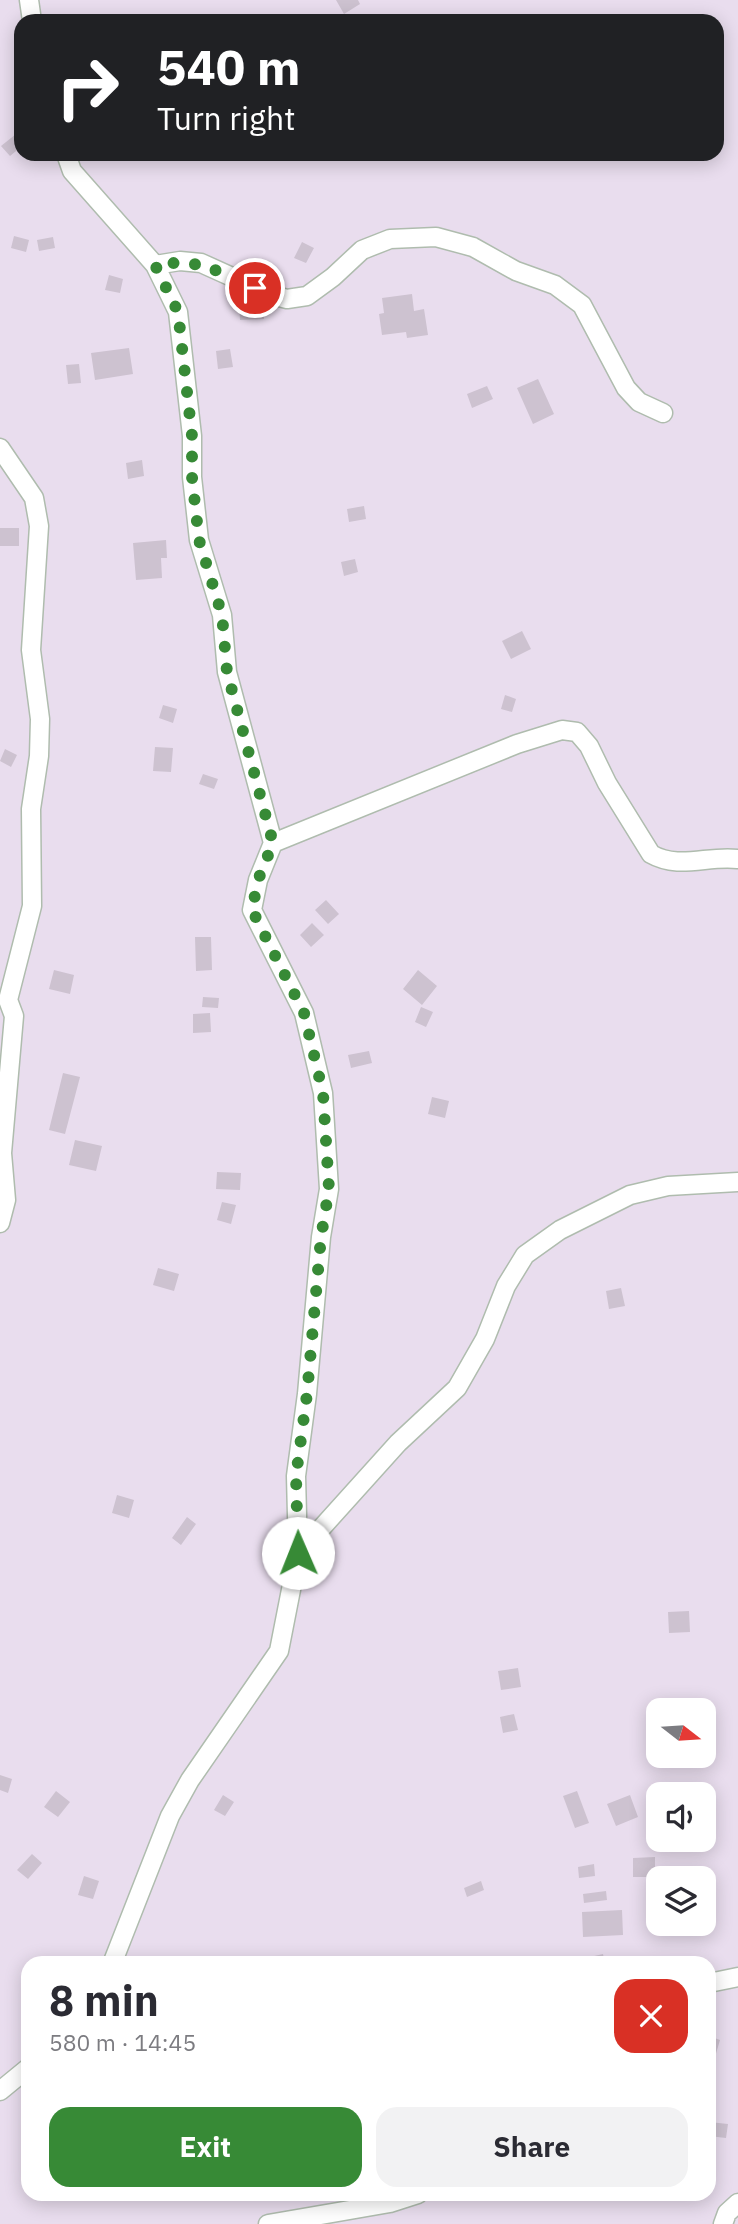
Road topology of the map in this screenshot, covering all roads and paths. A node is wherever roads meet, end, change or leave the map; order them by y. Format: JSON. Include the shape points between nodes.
{"nodes":[{"id":1,"x":68,"y":161,"type":"edge"},
{"id":2,"x":155,"y":265,"type":"junction"},
{"id":3,"x":663,"y":413,"type":"dead end"},
{"id":4,"x":0,"y":448,"type":"edge"},
{"id":5,"x":273,"y":843,"type":"junction"},
{"id":6,"x":738,"y":859,"type":"edge"},
{"id":7,"x":738,"y":1182,"type":"edge"},
{"id":8,"x":0,"y":1223,"type":"edge"},
{"id":9,"x":298,"y":1553,"type":"junction"},
{"id":10,"x":117,"y":1956,"type":"edge"},
{"id":11,"x":738,"y":1978,"type":"edge"},
{"id":12,"x":716,"y":1982,"type":"edge"},
{"id":13,"x":21,"y":2074,"type":"edge"},
{"id":14,"x":0,"y":2091,"type":"edge"},
{"id":15,"x":396,"y":2201,"type":"edge"},
{"id":16,"x":738,"y":2203,"type":"edge"},
{"id":17,"x":268,"y":2224,"type":"edge"},
{"id":18,"x":723,"y":2224,"type":"edge"}],
"edges":[{"from":1,"to":2,"type":"street"},
{"from":2,"to":3,"type":"street","via":[[201,263],[287,299],[307,296],[362,250],[390,239],[436,237],[473,247],[516,271],[555,285],[582,304],[626,388],[639,402]]},
{"from":2,"to":5,"type":"street","via":[[178,312],[199,540],[222,615],[227,672]]},
{"from":4,"to":8,"type":"street","via":[[34,498],[39,526],[31,650],[40,719],[31,809],[32,906],[8,1000],[14,1016],[2,1153],[6,1200]]},
{"from":5,"to":6,"type":"street","via":[[562,730],[577,732],[589,746],[651,854],[679,863]]},
{"from":5,"to":9,"type":"street","via":[[252,910],[304,1013],[323,1093],[329,1189],[296,1476]]},
{"from":7,"to":9,"type":"street","via":[[668,1186],[630,1195],[560,1230],[525,1255],[457,1388],[398,1443]]},
{"from":9,"to":10,"type":"street","via":[[279,1651],[170,1816]]},
{"from":11,"to":12,"type":"street"},
{"from":13,"to":14,"type":"street"},
{"from":15,"to":17,"type":"street"},
{"from":16,"to":18,"type":"street"}]}
